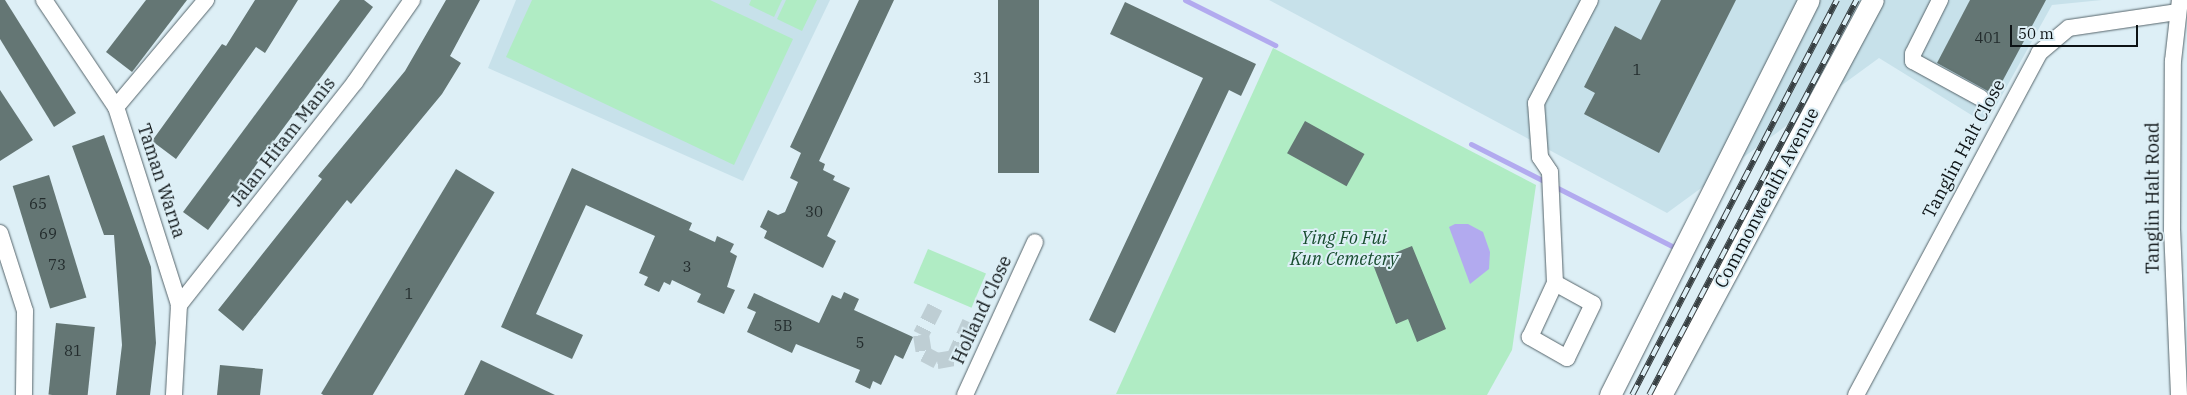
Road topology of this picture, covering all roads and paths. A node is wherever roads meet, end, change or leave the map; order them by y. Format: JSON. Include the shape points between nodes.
{"nodes":[{"id":1,"x":44,"y":0,"type":"edge"},
{"id":2,"x":206,"y":0,"type":"edge"},
{"id":3,"x":412,"y":0,"type":"edge"},
{"id":4,"x":1590,"y":0,"type":"edge"},
{"id":5,"x":1809,"y":0,"type":"edge"},
{"id":6,"x":1873,"y":0,"type":"edge"},
{"id":7,"x":1940,"y":0,"type":"edge"},
{"id":8,"x":2178,"y":6,"type":"edge"},
{"id":9,"x":1981,"y":98,"type":"dead end"},
{"id":10,"x":116,"y":107,"type":"junction"},
{"id":11,"x":0,"y":233,"type":"edge"},
{"id":12,"x":1035,"y":242,"type":"dead end"},
{"id":13,"x":1555,"y":283,"type":"junction"},
{"id":14,"x":179,"y":305,"type":"junction"},
{"id":15,"x":24,"y":395,"type":"edge"},
{"id":16,"x":174,"y":395,"type":"edge"},
{"id":17,"x":965,"y":395,"type":"edge"},
{"id":18,"x":1610,"y":395,"type":"edge"},
{"id":19,"x":1661,"y":395,"type":"edge"},
{"id":20,"x":1856,"y":395,"type":"edge"},
{"id":21,"x":2179,"y":395,"type":"edge"}],
"edges":[{"from":1,"to":10,"type":"street","name":"Taman Warna"},
{"from":2,"to":10,"type":"street"},
{"from":3,"to":14,"type":"street","name":"Jalan Hitam Manis","via":[[355,82]]},
{"from":4,"to":13,"type":"street","via":[[1537,96],[1540,157],[1550,172]]},
{"from":5,"to":18,"type":"main road"},
{"from":6,"to":19,"type":"main road","name":"Commonwealth Avenue"},
{"from":7,"to":9,"type":"street","via":[[1913,54],[1913,61]]},
{"from":8,"to":20,"type":"street","name":"Tanglin Halt Close","via":[[2069,28],[2039,53]]},
{"from":8,"to":21,"type":"street","name":"Tanglin Halt Road","via":[[2172,231]]},
{"from":10,"to":14,"type":"street","name":"Taman Warna"},
{"from":11,"to":15,"type":"street","via":[[25,311]]},
{"from":12,"to":17,"type":"street","name":"Holland Close"},
{"from":13,"to":13,"type":"street","via":[[1593,304],[1567,358],[1530,337]]},
{"from":14,"to":16,"type":"street","name":"Taman Warna"}]}
